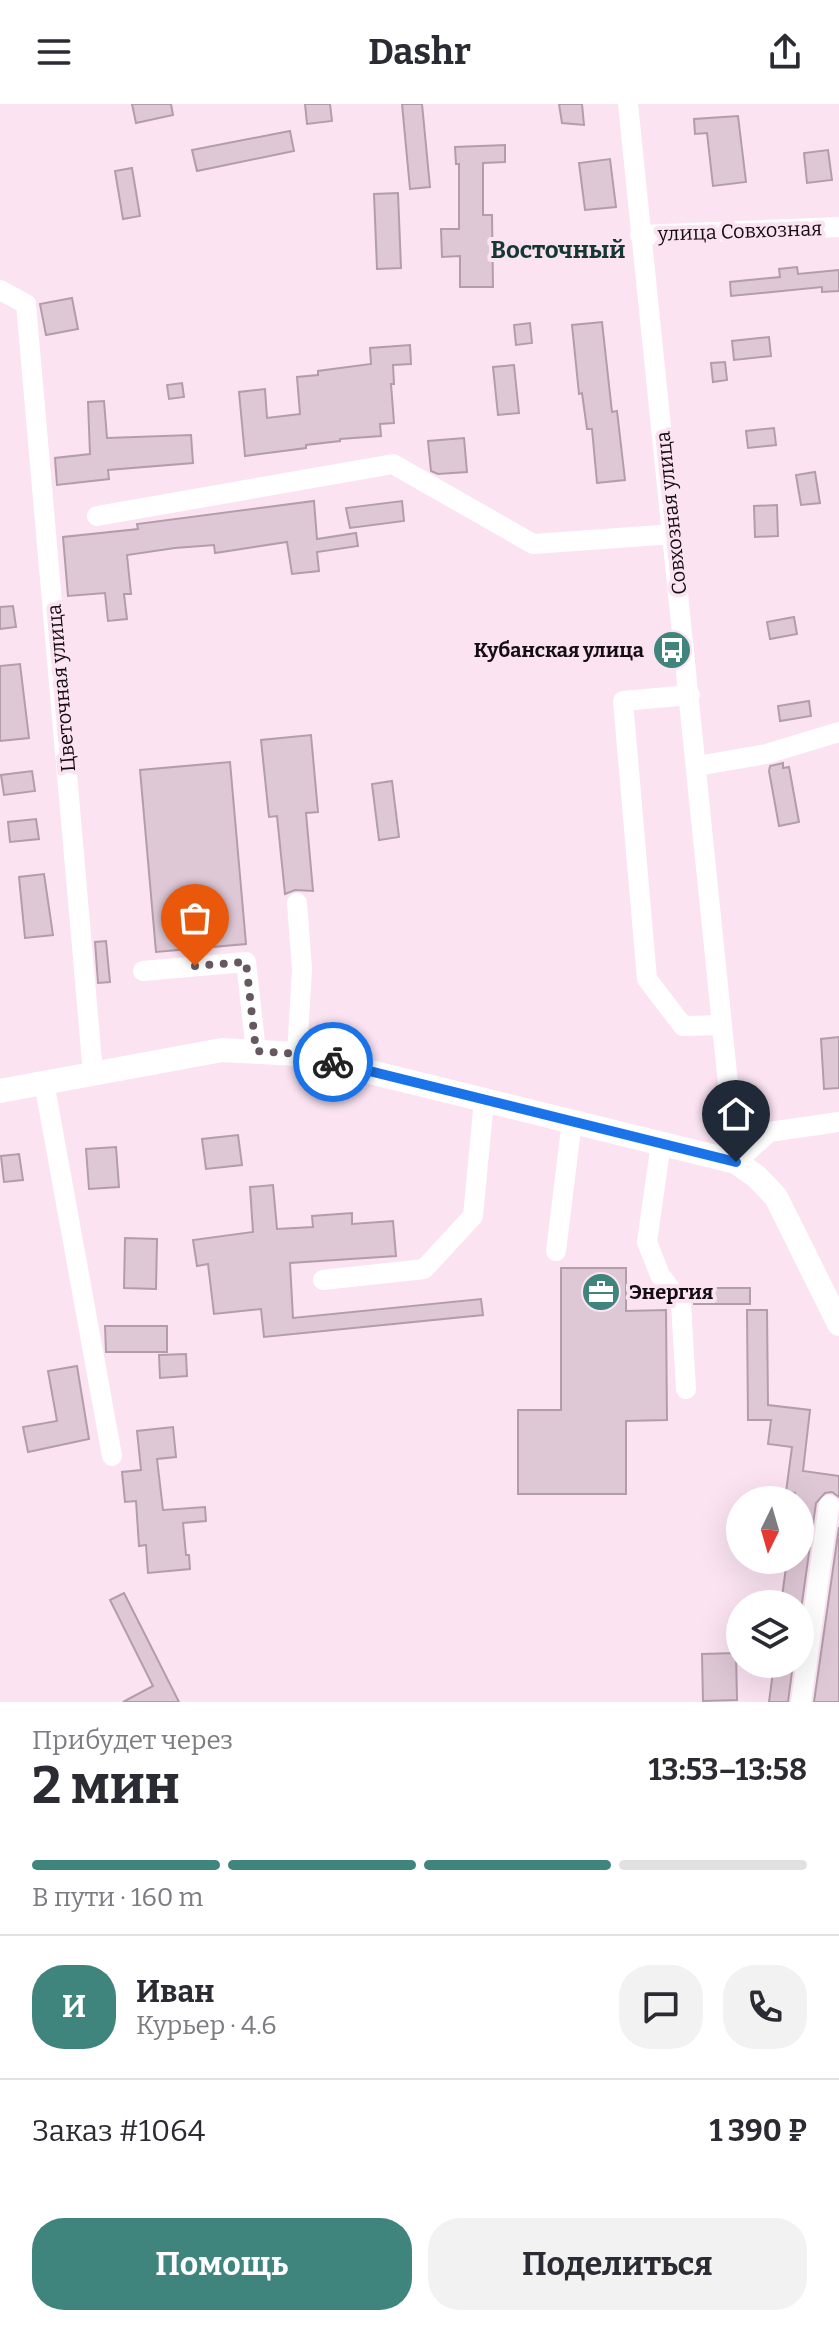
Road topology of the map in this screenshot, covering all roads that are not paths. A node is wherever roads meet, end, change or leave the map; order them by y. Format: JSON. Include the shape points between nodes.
{"nodes":[{"id":1,"x":628,"y":104,"type":"edge"},
{"id":2,"x":839,"y":227,"type":"edge"},
{"id":3,"x":640,"y":235,"type":"junction"},
{"id":4,"x":0,"y":290,"type":"edge"},
{"id":5,"x":97,"y":516,"type":"dead end"},
{"id":6,"x":674,"y":534,"type":"junction"},
{"id":7,"x":690,"y":695,"type":"junction"},
{"id":8,"x":839,"y":732,"type":"edge"},
{"id":9,"x":697,"y":766,"type":"junction"},
{"id":10,"x":297,"y":903,"type":"dead end"},
{"id":11,"x":143,"y":971,"type":"dead end"},
{"id":12,"x":722,"y":1025,"type":"junction"},
{"id":13,"x":256,"y":1051,"type":"junction"},
{"id":14,"x":297,"y":1054,"type":"junction"},
{"id":15,"x":93,"y":1073,"type":"junction"},
{"id":16,"x":44,"y":1082,"type":"junction"},
{"id":17,"x":0,"y":1091,"type":"edge"},
{"id":18,"x":484,"y":1100,"type":"junction"},
{"id":19,"x":572,"y":1121,"type":"junction"},
{"id":20,"x":839,"y":1122,"type":"edge"},
{"id":21,"x":661,"y":1143,"type":"junction"},
{"id":22,"x":736,"y":1162,"type":"junction"},
{"id":23,"x":556,"y":1251,"type":"dead end"},
{"id":24,"x":323,"y":1280,"type":"dead end"},
{"id":25,"x":839,"y":1324,"type":"edge"},
{"id":26,"x":686,"y":1389,"type":"dead end"},
{"id":27,"x":112,"y":1456,"type":"dead end"},
{"id":28,"x":829,"y":1505,"type":"dead end"},
{"id":29,"x":801,"y":1702,"type":"edge"}],
"edges":[{"from":1,"to":3,"type":"street","name":"Совхозная улица"},
{"from":2,"to":3,"type":"street","name":"улица Совхозная"},
{"from":3,"to":6,"type":"street","name":"Совхозная улица"},
{"from":4,"to":15,"type":"street","name":"Цветочная улица","via":[[26,304]]},
{"from":5,"to":6,"type":"street","via":[[393,464],[533,544]]},
{"from":6,"to":7,"type":"street","name":"Совхозная улица"},
{"from":7,"to":9,"type":"street","name":"Совхозная улица"},
{"from":7,"to":12,"type":"street","via":[[623,701],[647,979],[683,1026]]},
{"from":8,"to":9,"type":"street","via":[[766,754]]},
{"from":9,"to":12,"type":"street","name":"Совхозная улица"},
{"from":10,"to":14,"type":"street","via":[[302,969]]},
{"from":11,"to":13,"type":"street","via":[[246,962]]},
{"from":12,"to":22,"type":"street","name":"Совхозная улица"},
{"from":13,"to":14,"type":"main road"},
{"from":13,"to":15,"type":"main road","via":[[222,1050]]},
{"from":14,"to":18,"type":"main road"},
{"from":15,"to":16,"type":"main road"},
{"from":16,"to":17,"type":"main road"},
{"from":16,"to":27,"type":"street"},
{"from":18,"to":19,"type":"main road"},
{"from":18,"to":24,"type":"street","via":[[473,1216],[424,1269]]},
{"from":19,"to":21,"type":"main road"},
{"from":19,"to":23,"type":"street"},
{"from":20,"to":22,"type":"street","via":[[769,1132]]},
{"from":21,"to":22,"type":"main road"},
{"from":21,"to":26,"type":"street","via":[[647,1242],[660,1275],[681,1303]]},
{"from":22,"to":25,"type":"main road","via":[[776,1197]]},
{"from":28,"to":29,"type":"street"}]}
